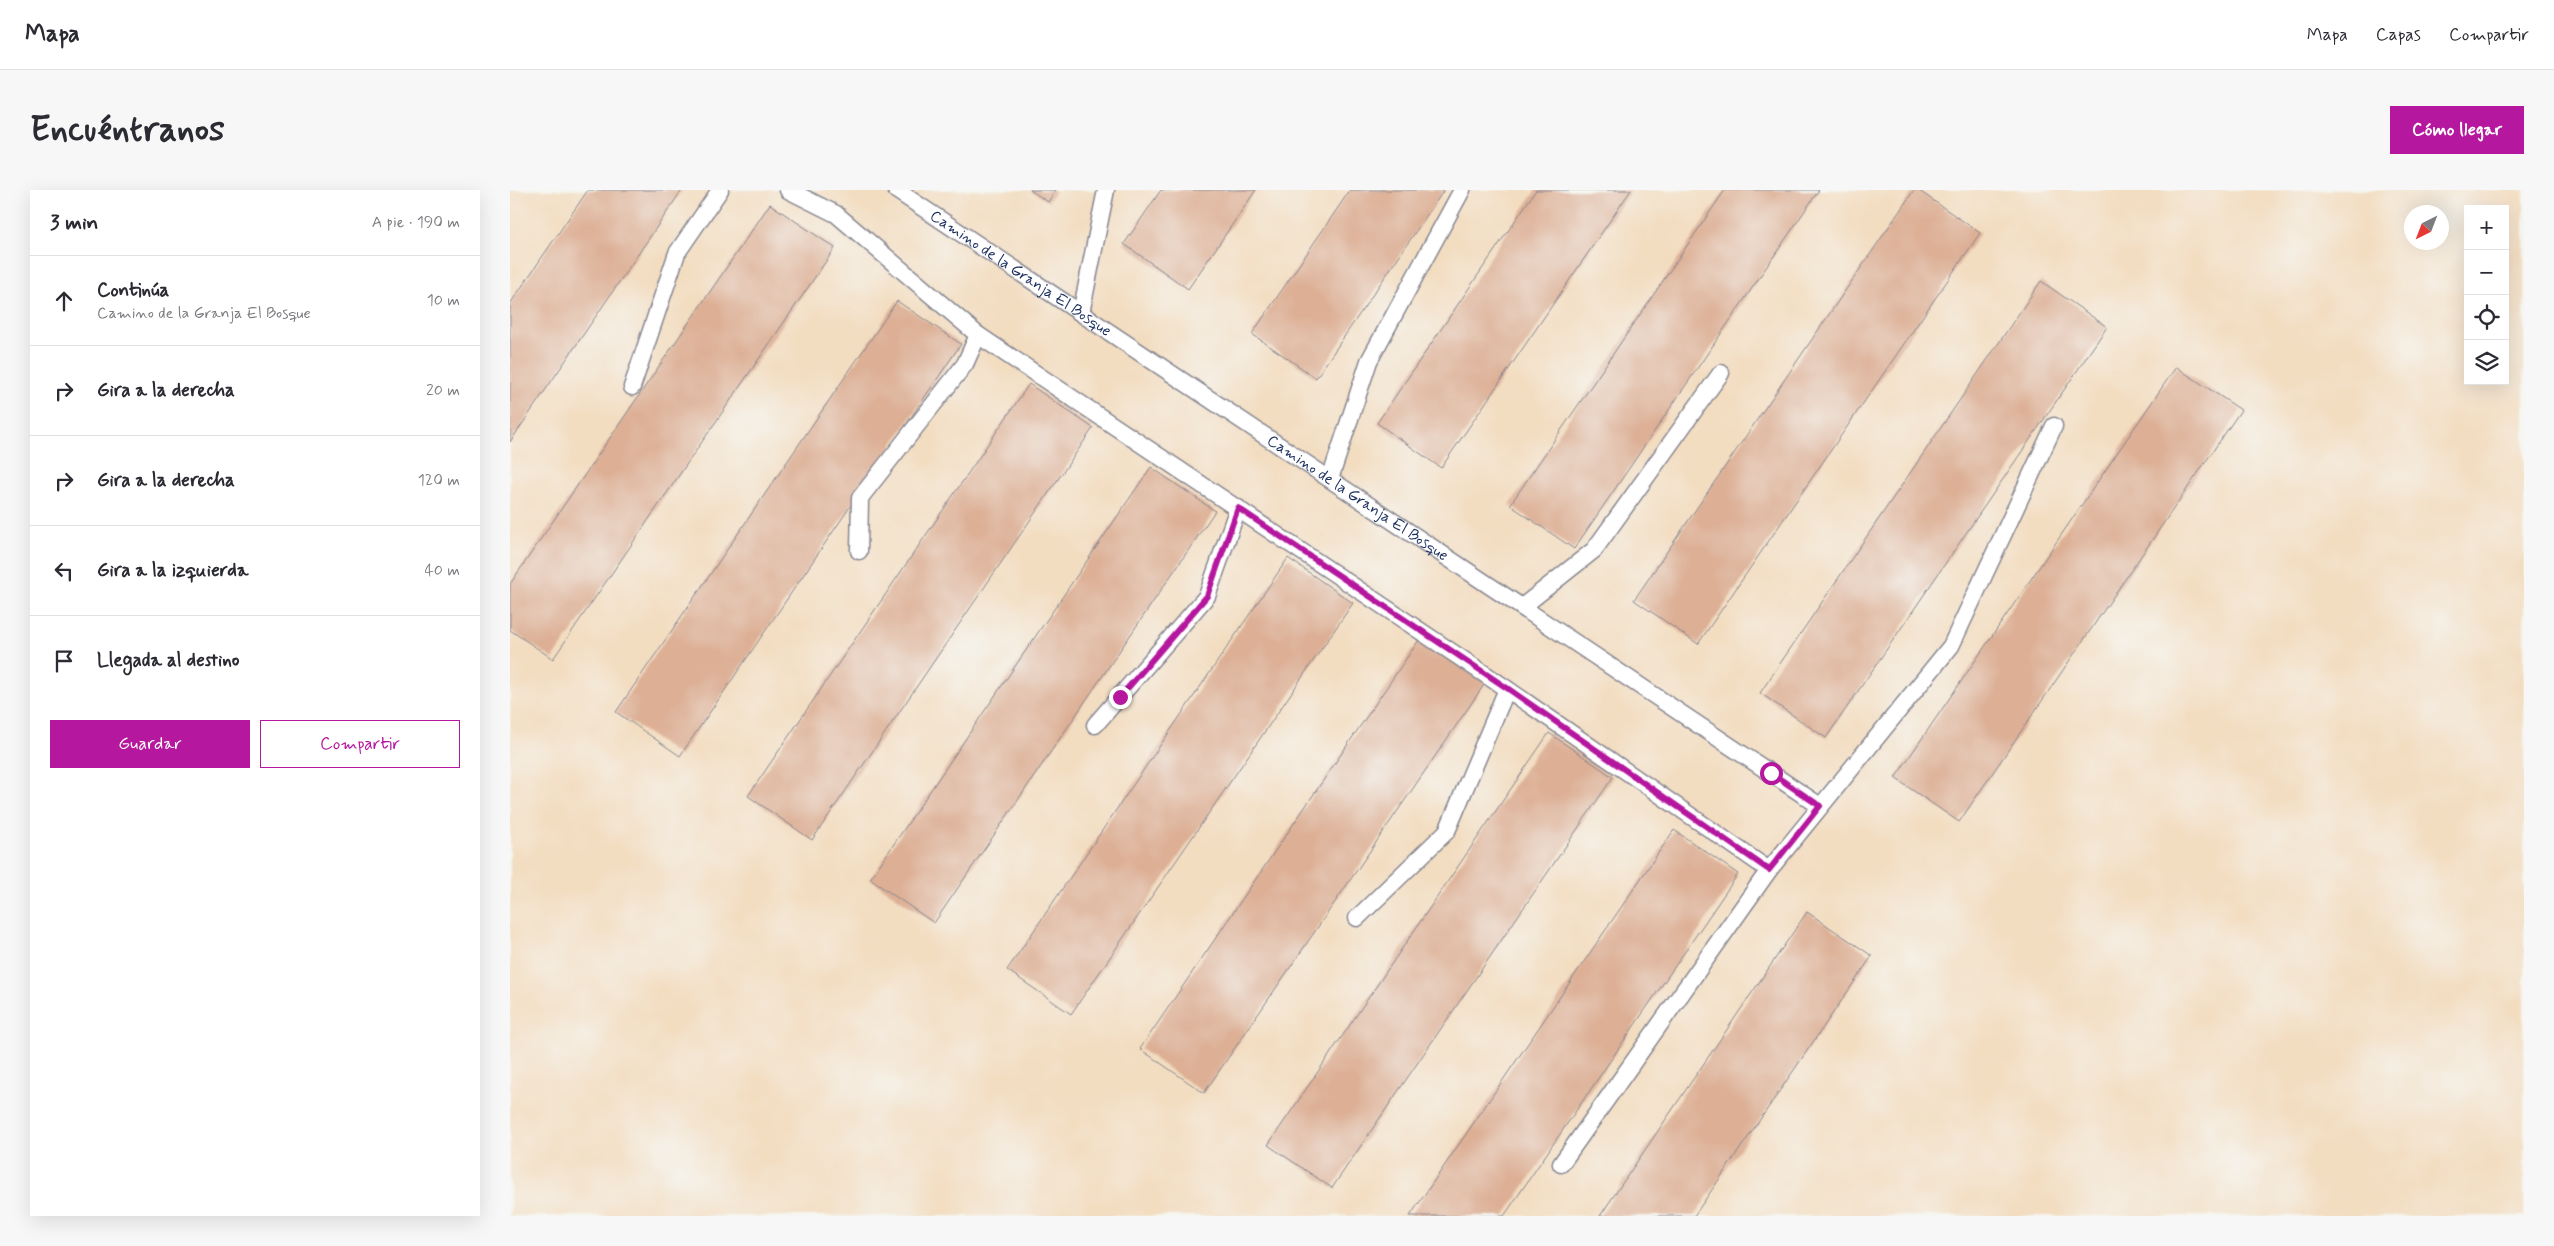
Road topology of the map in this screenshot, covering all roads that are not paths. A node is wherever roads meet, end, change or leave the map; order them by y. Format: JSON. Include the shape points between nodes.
{"nodes":[{"id":1,"x":720,"y":190,"type":"edge"},
{"id":2,"x":788,"y":190,"type":"edge"},
{"id":3,"x":896,"y":190,"type":"edge"},
{"id":4,"x":1106,"y":190,"type":"edge"},
{"id":5,"x":1462,"y":190,"type":"edge"},
{"id":6,"x":1080,"y":313,"type":"junction"},
{"id":7,"x":978,"y":335,"type":"junction"},
{"id":8,"x":1721,"y":373,"type":"dead end"},
{"id":9,"x":632,"y":387,"type":"dead end"},
{"id":10,"x":2054,"y":426,"type":"dead end"},
{"id":11,"x":1330,"y":479,"type":"junction"},
{"id":12,"x":1238,"y":508,"type":"junction"},
{"id":13,"x":859,"y":551,"type":"dead end"},
{"id":14,"x":1522,"y":607,"type":"junction"},
{"id":15,"x":1507,"y":688,"type":"junction"},
{"id":16,"x":1095,"y":725,"type":"dead end"},
{"id":17,"x":1820,"y":806,"type":"junction"},
{"id":18,"x":1769,"y":870,"type":"junction"},
{"id":19,"x":1357,"y":918,"type":"dead end"},
{"id":20,"x":1561,"y":1164,"type":"dead end"}],
"edges":[{"from":1,"to":9,"type":"lane","via":[[677,253]]},
{"from":2,"to":7,"type":"lane","via":[[836,214]]},
{"from":3,"to":6,"type":"lane","name":"Camino de la Granja El Bosque"},
{"from":4,"to":6,"type":"lane"},
{"from":5,"to":11,"type":"lane","via":[[1369,361]]},
{"from":6,"to":11,"type":"lane","name":"Camino de la Granja El Bosque"},
{"from":7,"to":12,"type":"lane"},
{"from":7,"to":13,"type":"lane","via":[[965,364],[860,498]]},
{"from":8,"to":14,"type":"lane","via":[[1594,550]]},
{"from":10,"to":17,"type":"lane","via":[[1951,646]]},
{"from":11,"to":14,"type":"lane","name":"Camino de la Granja El Bosque"},
{"from":12,"to":15,"type":"lane"},
{"from":12,"to":16,"type":"lane","via":[[1207,596]]},
{"from":14,"to":17,"type":"lane","name":"Camino de la Granja El Bosque"},
{"from":15,"to":18,"type":"lane"},
{"from":15,"to":19,"type":"lane","via":[[1447,831]]},
{"from":17,"to":18,"type":"lane"},
{"from":18,"to":20,"type":"lane"}]}
